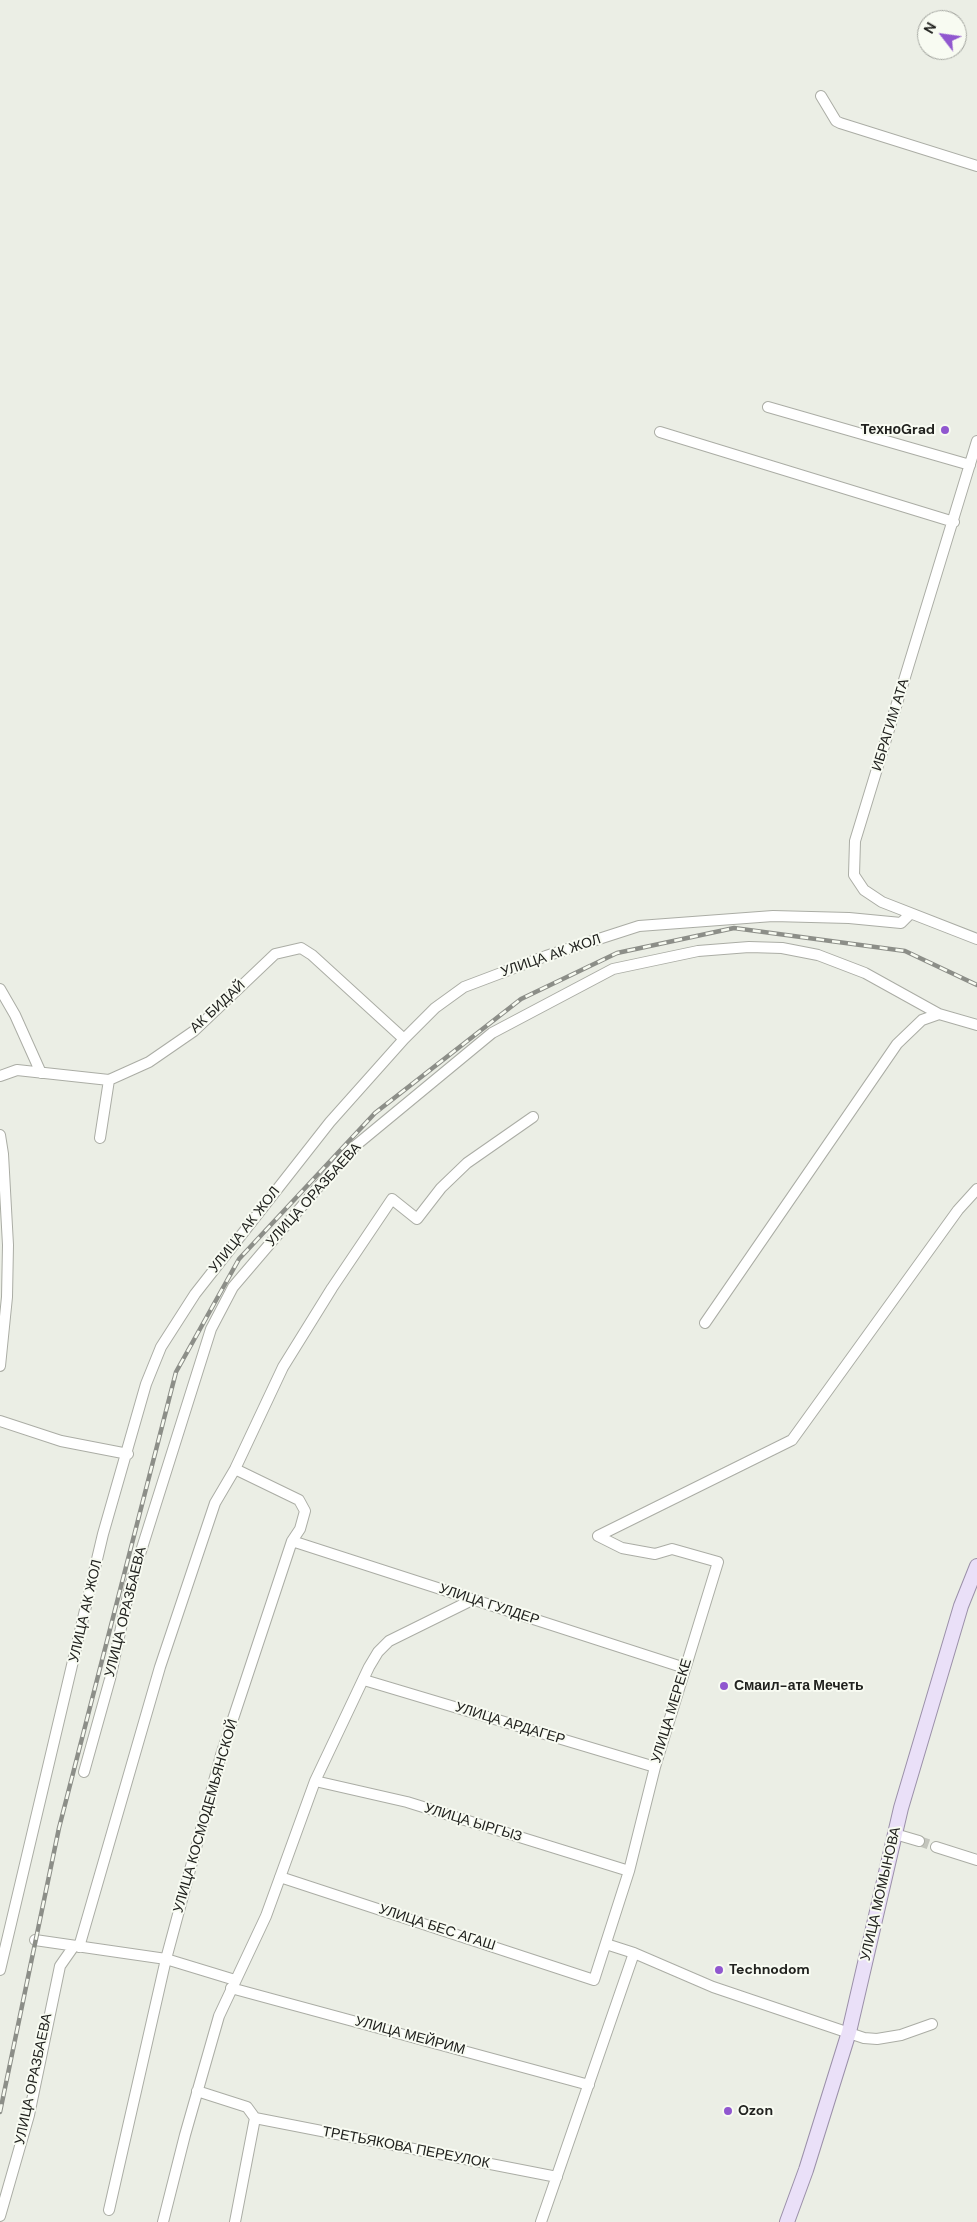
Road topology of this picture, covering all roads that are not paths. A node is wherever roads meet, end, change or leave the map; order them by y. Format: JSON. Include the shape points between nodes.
{"nodes":[{"id":1,"x":821,"y":96,"type":"dead end"},
{"id":2,"x":977,"y":166,"type":"edge"},
{"id":3,"x":768,"y":407,"type":"dead end"},
{"id":4,"x":660,"y":432,"type":"dead end"},
{"id":5,"x":977,"y":441,"type":"edge"},
{"id":6,"x":970,"y":465,"type":"junction"},
{"id":7,"x":954,"y":522,"type":"junction"},
{"id":8,"x":910,"y":914,"type":"junction"},
{"id":9,"x":977,"y":939,"type":"edge"},
{"id":10,"x":0,"y":989,"type":"edge"},
{"id":11,"x":939,"y":1014,"type":"junction"},
{"id":12,"x":977,"y":1025,"type":"edge"},
{"id":13,"x":404,"y":1039,"type":"junction"},
{"id":14,"x":41,"y":1073,"type":"junction"},
{"id":15,"x":0,"y":1076,"type":"edge"},
{"id":16,"x":109,"y":1080,"type":"junction"},
{"id":17,"x":533,"y":1117,"type":"dead end"},
{"id":18,"x":0,"y":1135,"type":"edge"},
{"id":19,"x":100,"y":1138,"type":"dead end"},
{"id":20,"x":2,"y":1167,"type":"edge"},
{"id":21,"x":977,"y":1189,"type":"edge"},
{"id":22,"x":4,"y":1245,"type":"edge"},
{"id":23,"x":2,"y":1318,"type":"edge"},
{"id":24,"x":705,"y":1323,"type":"dead end"},
{"id":25,"x":0,"y":1366,"type":"edge"},
{"id":26,"x":0,"y":1420,"type":"edge"},
{"id":27,"x":128,"y":1454,"type":"junction"},
{"id":28,"x":235,"y":1468,"type":"junction"},
{"id":29,"x":292,"y":1541,"type":"junction"},
{"id":30,"x":977,"y":1566,"type":"edge"},
{"id":31,"x":472,"y":1600,"type":"junction"},
{"id":32,"x":686,"y":1668,"type":"junction"},
{"id":33,"x":364,"y":1680,"type":"junction"},
{"id":34,"x":655,"y":1767,"type":"junction"},
{"id":35,"x":84,"y":1772,"type":"dead end"},
{"id":36,"x":315,"y":1781,"type":"junction"},
{"id":37,"x":895,"y":1834,"type":"junction"},
{"id":38,"x":919,"y":1841,"type":"tunnel mouth"},
{"id":39,"x":936,"y":1846,"type":"tunnel mouth"},
{"id":40,"x":977,"y":1860,"type":"edge"},
{"id":41,"x":629,"y":1871,"type":"junction"},
{"id":42,"x":280,"y":1877,"type":"junction"},
{"id":43,"x":4,"y":1933,"type":"edge"},
{"id":44,"x":35,"y":1940,"type":"dead end"},
{"id":45,"x":606,"y":1944,"type":"junction"},
{"id":46,"x":76,"y":1946,"type":"junction"},
{"id":47,"x":634,"y":1953,"type":"junction"},
{"id":48,"x":166,"y":1959,"type":"junction"},
{"id":49,"x":0,"y":1970,"type":"edge"},
{"id":50,"x":594,"y":1980,"type":"joint"},
{"id":51,"x":233,"y":1984,"type":"junction"},
{"id":52,"x":932,"y":2024,"type":"dead end"},
{"id":53,"x":849,"y":2032,"type":"junction"},
{"id":54,"x":589,"y":2085,"type":"junction"},
{"id":55,"x":197,"y":2091,"type":"junction"},
{"id":56,"x":255,"y":2118,"type":"junction"},
{"id":57,"x":557,"y":2177,"type":"junction"},
{"id":58,"x":109,"y":2210,"type":"dead end"},
{"id":59,"x":0,"y":2216,"type":"edge"},
{"id":60,"x":163,"y":2222,"type":"edge"},
{"id":61,"x":235,"y":2222,"type":"edge"},
{"id":62,"x":542,"y":2222,"type":"edge"},
{"id":63,"x":787,"y":2222,"type":"edge"}],
"edges":[{"from":1,"to":2,"type":"street","via":[[840,123]]},
{"from":3,"to":6,"type":"street"},
{"from":4,"to":7,"type":"street"},
{"from":5,"to":6,"type":"street","name":"ИБРАГИМ АТА"},
{"from":6,"to":7,"type":"street","name":"ИБРАГИМ АТА"},
{"from":7,"to":8,"type":"street","name":"ИБРАГИМ АТА","via":[[855,841],[854,875],[864,890]]},
{"from":8,"to":9,"type":"street","name":"ИБРАГИМ АТА"},
{"from":8,"to":13,"type":"street","name":"УЛИЦА АК ЖОЛ","via":[[902,923],[773,916],[639,926],[464,987],[435,1008]]},
{"from":10,"to":14,"type":"street","via":[[16,1015]]},
{"from":11,"to":12,"type":"street","name":"УЛИЦА ОРАЗБАЕВА"},
{"from":11,"to":24,"type":"street","via":[[922,1020],[897,1044]]},
{"from":11,"to":35,"type":"street","name":"УЛИЦА ОРАЗБАЕВА","via":[[865,974],[818,955],[782,948],[698,951],[613,969],[492,1033],[349,1151],[233,1287],[211,1329],[130,1586],[110,1679]]},
{"from":13,"to":16,"type":"street","name":"АК БИДАЙ","via":[[312,954],[301,948],[290,949],[265,963],[194,1031],[149,1062]]},
{"from":13,"to":27,"type":"street","name":"УЛИЦА АК ЖОЛ","via":[[330,1122],[195,1294],[161,1347],[146,1384]]},
{"from":14,"to":15,"type":"street","via":[[16,1070]]},
{"from":14,"to":16,"type":"street"},
{"from":16,"to":19,"type":"street"},
{"from":17,"to":28,"type":"street","name":"УЛИЦА ОРАЗБАЕВА","via":[[467,1163],[441,1188],[417,1219],[392,1199],[283,1367]]},
{"from":18,"to":20,"type":"street"},
{"from":20,"to":22,"type":"street"},
{"from":21,"to":32,"type":"street","name":"УЛИЦА МЕРЕКЕ","via":[[958,1210],[792,1440],[598,1536],[622,1548],[655,1554],[672,1550],[718,1562]]},
{"from":22,"to":23,"type":"street","via":[[7,1297]]},
{"from":23,"to":25,"type":"street"},
{"from":26,"to":27,"type":"street","via":[[60,1441]]},
{"from":27,"to":43,"type":"street","name":"УЛИЦА АК ЖОЛ","via":[[103,1534]]},
{"from":28,"to":29,"type":"street","name":"УЛИЦА КОСМОДЕМЬЯНСКОЙ","via":[[299,1500],[305,1511],[300,1529]]},
{"from":28,"to":46,"type":"street","name":"УЛИЦА ОРАЗБАЕВА","via":[[215,1503],[160,1667]]},
{"from":29,"to":31,"type":"street","name":"УЛИЦА ГУЛДЕР"},
{"from":29,"to":48,"type":"street","name":"УЛИЦА КОСМОДЕМЬЯНСКОЙ","via":[[221,1755]]},
{"from":30,"to":37,"type":"main road","name":"УЛИЦА МОМЫНОВА","via":[[961,1606]]},
{"from":31,"to":32,"type":"street","name":"УЛИЦА ГУЛДЕР"},
{"from":31,"to":33,"type":"street","via":[[388,1641],[378,1652]]},
{"from":32,"to":34,"type":"street","name":"УЛИЦА МЕРЕКЕ"},
{"from":33,"to":34,"type":"street","name":"УЛИЦА АРДАГЕР"},
{"from":33,"to":36,"type":"street"},
{"from":34,"to":41,"type":"street","name":"УЛИЦА МЕРЕКЕ"},
{"from":36,"to":41,"type":"street","name":"УЛИЦА ЫРГЫЗ","via":[[407,1802]]},
{"from":36,"to":42,"type":"street"},
{"from":37,"to":38,"type":"street"},
{"from":37,"to":53,"type":"main road","name":"УЛИЦА МОМЫНОВА"},
{"from":39,"to":40,"type":"street"},
{"from":41,"to":45,"type":"street","name":"УЛИЦА МЕРЕКЕ"},
{"from":42,"to":50,"type":"street","name":"УЛИЦА БЕС АГАШ"},
{"from":42,"to":51,"type":"street","via":[[266,1916]]},
{"from":43,"to":49,"type":"street","name":"УЛИЦА АК ЖОЛ"},
{"from":44,"to":46,"type":"street","name":"УЛИЦА МЕЙРИМ"},
{"from":45,"to":47,"type":"street"},
{"from":45,"to":50,"type":"street","name":"УЛИЦА МЕРЕКЕ"},
{"from":46,"to":48,"type":"street","name":"УЛИЦА МЕЙРИМ"},
{"from":46,"to":59,"type":"street","name":"УЛИЦА ОРАЗБАЕВА","via":[[60,1966],[29,2115]]},
{"from":47,"to":53,"type":"street","via":[[713,1987]]},
{"from":47,"to":54,"type":"street"},
{"from":48,"to":51,"type":"street","name":"УЛИЦА МЕЙРИМ"},
{"from":48,"to":58,"type":"street","name":"УЛИЦА КОСМОДЕМЬЯНСКОЙ"},
{"from":51,"to":54,"type":"street","name":"УЛИЦА МЕЙРИМ"},
{"from":51,"to":55,"type":"street"},
{"from":52,"to":53,"type":"street","via":[[876,2039]]},
{"from":53,"to":63,"type":"main road","name":"УЛИЦА МОМЫНОВА"},
{"from":54,"to":57,"type":"street"},
{"from":55,"to":56,"type":"street","via":[[246,2107]]},
{"from":55,"to":60,"type":"street"},
{"from":56,"to":57,"type":"street","name":"ТРЕТЬЯКОВА ПЕРЕУЛОК"},
{"from":56,"to":61,"type":"street"},
{"from":57,"to":62,"type":"street"}]}
